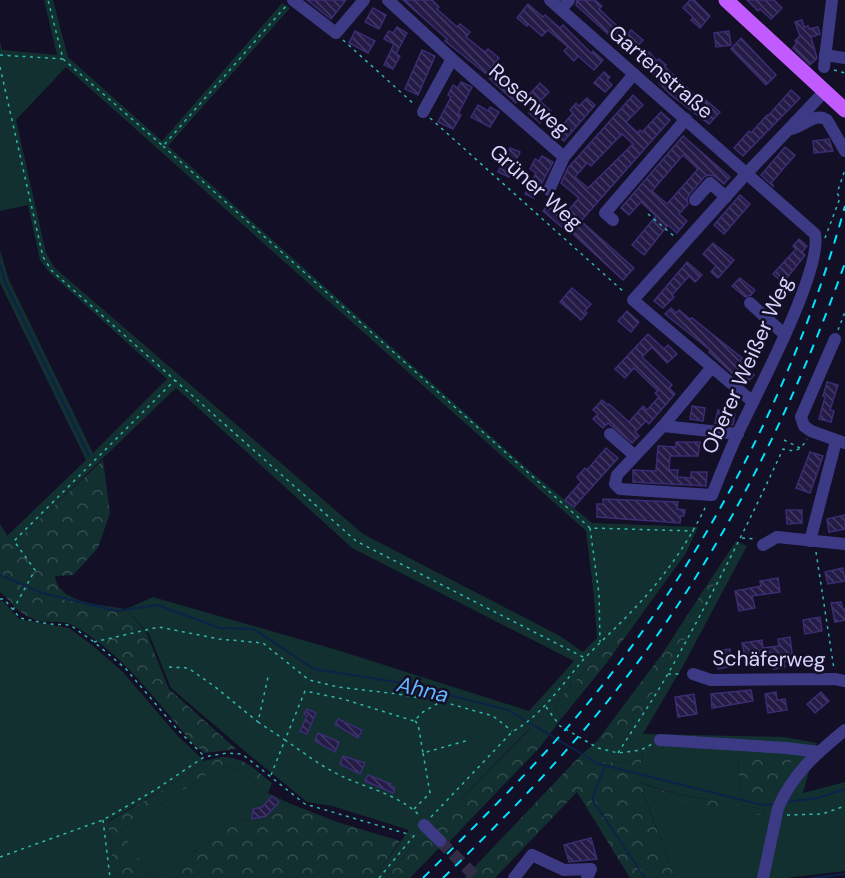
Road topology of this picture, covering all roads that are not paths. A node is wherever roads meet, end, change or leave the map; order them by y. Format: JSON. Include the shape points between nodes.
{"nodes":[{"id":1,"x":292,"y":0,"type":"edge"},
{"id":2,"x":364,"y":0,"type":"edge"},
{"id":3,"x":388,"y":0,"type":"edge"},
{"id":4,"x":550,"y":0,"type":"edge"},
{"id":5,"x":726,"y":0,"type":"edge"},
{"id":6,"x":832,"y":0,"type":"edge"},
{"id":7,"x":565,"y":5,"type":"edge"},
{"id":8,"x":845,"y":58,"type":"edge"},
{"id":9,"x":452,"y":59,"type":"junction"},
{"id":10,"x":634,"y":74,"type":"junction"},
{"id":11,"x":824,"y":92,"type":"junction"},
{"id":12,"x":845,"y":110,"type":"edge"},
{"id":13,"x":423,"y":112,"type":"road end"},
{"id":14,"x":686,"y":119,"type":"junction"},
{"id":15,"x":788,"y":129,"type":"junction"},
{"id":16,"x":845,"y":151,"type":"edge"},
{"id":17,"x":564,"y":157,"type":"junction"},
{"id":18,"x":747,"y":173,"type":"junction"},
{"id":19,"x":549,"y":190,"type":"dead end"},
{"id":20,"x":726,"y":197,"type":"junction"},
{"id":21,"x":694,"y":200,"type":"dead end"},
{"id":22,"x":613,"y":220,"type":"dead end"},
{"id":23,"x":750,"y":303,"type":"dead end"},
{"id":24,"x":784,"y":334,"type":"junction"},
{"id":25,"x":835,"y":339,"type":"road end"},
{"id":26,"x":712,"y":367,"type":"junction"},
{"id":27,"x":753,"y":402,"type":"junction"},
{"id":28,"x":663,"y":426,"type":"junction"},
{"id":29,"x":610,"y":434,"type":"dead end"},
{"id":30,"x":738,"y":434,"type":"junction"},
{"id":31,"x":841,"y":442,"type":"edge"},
{"id":32,"x":634,"y":455,"type":"junction"},
{"id":33,"x":812,"y":542,"type":"junction"},
{"id":34,"x":845,"y":544,"type":"edge"},
{"id":35,"x":763,"y":545,"type":"road end"},
{"id":36,"x":693,"y":674,"type":"road end"},
{"id":37,"x":840,"y":680,"type":"edge"},
{"id":38,"x":845,"y":730,"type":"edge"},
{"id":39,"x":660,"y":740,"type":"road end"},
{"id":40,"x":819,"y":752,"type":"junction"},
{"id":41,"x":422,"y":821,"type":"road end"},
{"id":42,"x":440,"y":841,"type":"tunnel mouth"},
{"id":43,"x":514,"y":878,"type":"edge"},
{"id":44,"x":587,"y":878,"type":"edge"},
{"id":45,"x":763,"y":878,"type":"edge"}],
"edges":[{"from":1,"to":2,"type":"street","via":[[336,33]]},
{"from":3,"to":9,"type":"street","name":"Rosenweg"},
{"from":4,"to":7,"type":"street","name":"Gartenstraße"},
{"from":5,"to":11,"type":"main road"},
{"from":6,"to":8,"type":"street","via":[[825,61]]},
{"from":7,"to":10,"type":"street","name":"Gartenstraße"},
{"from":9,"to":13,"type":"street"},
{"from":9,"to":17,"type":"street","name":"Rosenweg"},
{"from":10,"to":14,"type":"street","name":"Gartenstraße"},
{"from":10,"to":17,"type":"street","name":"Rosenweg"},
{"from":11,"to":12,"type":"main road"},
{"from":11,"to":15,"type":"street"},
{"from":14,"to":18,"type":"street","name":"Gartenstraße"},
{"from":14,"to":22,"type":"street","via":[[605,213]]},
{"from":15,"to":16,"type":"street","via":[[823,117]]},
{"from":15,"to":18,"type":"street"},
{"from":17,"to":19,"type":"street"},
{"from":18,"to":20,"type":"street"},
{"from":18,"to":24,"type":"street","name":"Oberer Weißer Weg","via":[[815,234],[817,243],[803,294]]},
{"from":20,"to":21,"type":"street","via":[[710,183]]},
{"from":20,"to":26,"type":"street","via":[[633,300]]},
{"from":23,"to":24,"type":"street"},
{"from":24,"to":27,"type":"street","name":"Oberer Weißer Weg"},
{"from":25,"to":31,"type":"street","via":[[801,417],[811,431]]},
{"from":26,"to":27,"type":"street"},
{"from":26,"to":28,"type":"street"},
{"from":27,"to":30,"type":"street","name":"Oberer Weißer Weg"},
{"from":28,"to":30,"type":"street"},
{"from":28,"to":32,"type":"street"},
{"from":29,"to":32,"type":"street"},
{"from":30,"to":32,"type":"street","name":"Oberer Weißer Weg","via":[[712,495],[620,489],[615,484],[617,475]]},
{"from":31,"to":33,"type":"street"},
{"from":33,"to":34,"type":"street"},
{"from":33,"to":35,"type":"street","via":[[777,537]]},
{"from":36,"to":37,"type":"street","name":"Schäferweg","via":[[711,680]]},
{"from":38,"to":40,"type":"street"},
{"from":39,"to":40,"type":"street"},
{"from":40,"to":45,"type":"street","via":[[794,777],[779,807]]},
{"from":41,"to":42,"type":"street"},
{"from":43,"to":44,"type":"street","via":[[532,855],[564,870],[591,869]]}]}
